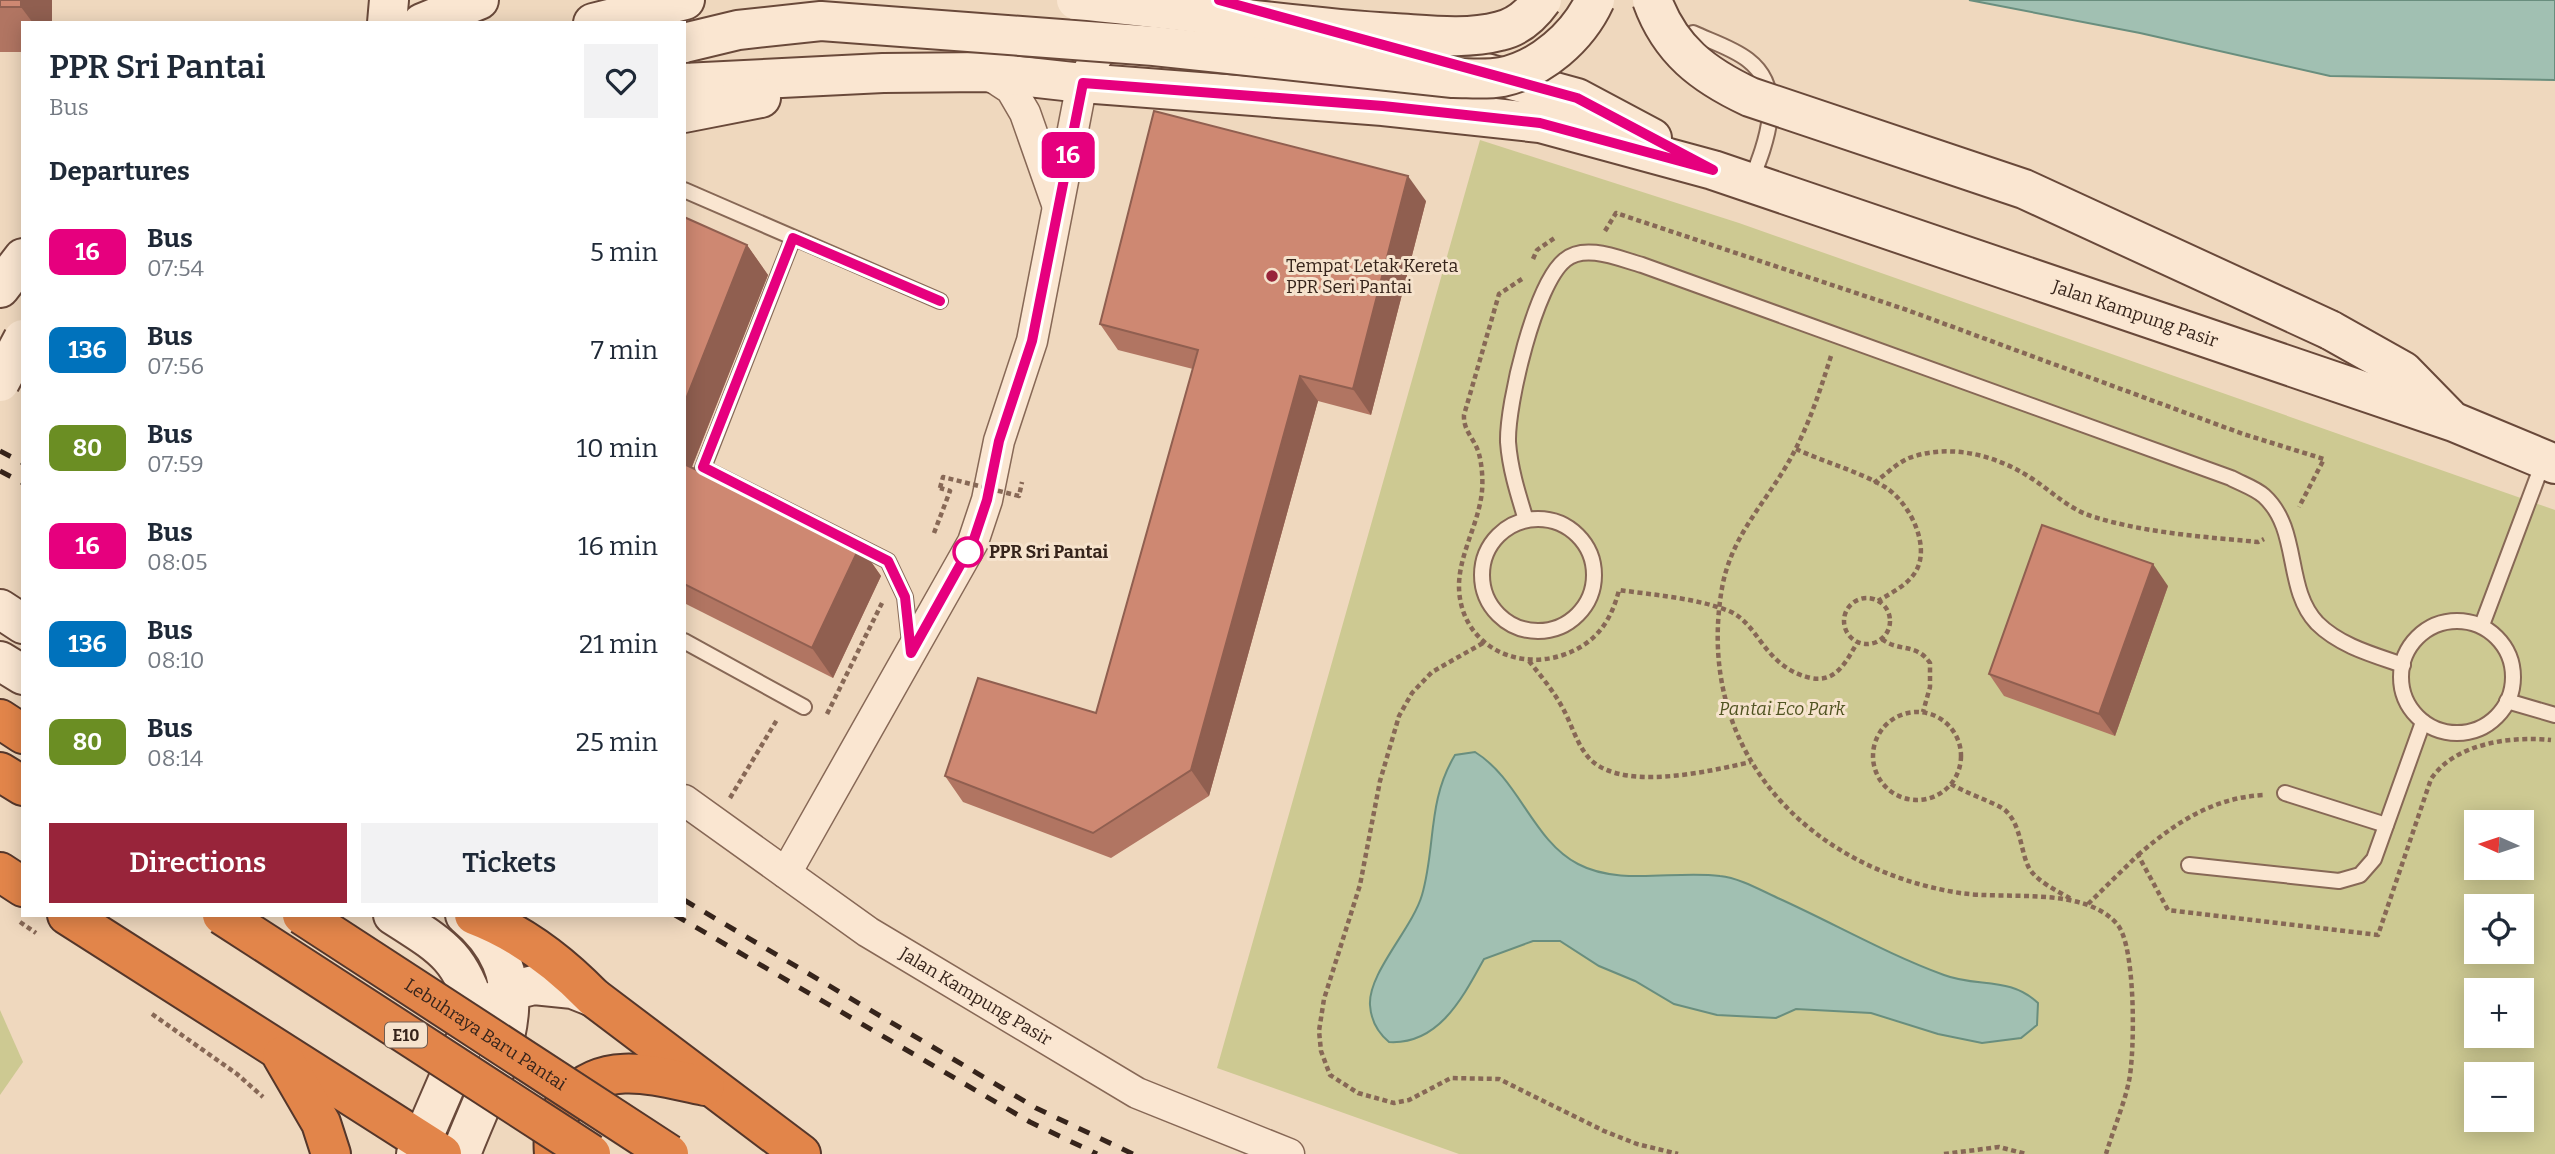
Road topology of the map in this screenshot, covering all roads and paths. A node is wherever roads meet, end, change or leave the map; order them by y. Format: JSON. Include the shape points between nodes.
{"nodes":[{"id":1,"x":389,"y":0,"type":"edge"},
{"id":2,"x":480,"y":0,"type":"edge"},
{"id":3,"x":685,"y":0,"type":"edge"},
{"id":4,"x":1060,"y":0,"type":"edge"},
{"id":5,"x":1076,"y":0,"type":"edge"},
{"id":6,"x":1166,"y":0,"type":"edge"},
{"id":7,"x":1219,"y":0,"type":"edge"},
{"id":8,"x":1245,"y":0,"type":"edge"},
{"id":9,"x":1595,"y":0,"type":"edge"},
{"id":10,"x":1652,"y":0,"type":"edge"},
{"id":11,"x":1532,"y":7,"type":"edge"},
{"id":12,"x":387,"y":21,"type":"edge"},
{"id":13,"x":427,"y":21,"type":"edge"},
{"id":14,"x":601,"y":21,"type":"edge"},
{"id":15,"x":1323,"y":29,"type":"junction"},
{"id":16,"x":1693,"y":33,"type":"dead end"},
{"id":17,"x":686,"y":43,"type":"edge"},
{"id":18,"x":985,"y":72,"type":"junction"},
{"id":19,"x":883,"y":73,"type":"junction"},
{"id":20,"x":686,"y":83,"type":"edge"},
{"id":21,"x":1083,"y":83,"type":"junction"},
{"id":22,"x":686,"y":113,"type":"edge"},
{"id":23,"x":1713,"y":170,"type":"junction"},
{"id":24,"x":1750,"y":182,"type":"junction"},
{"id":25,"x":686,"y":191,"type":"edge"},
{"id":26,"x":1058,"y":208,"type":"junction"},
{"id":27,"x":1594,"y":230,"type":"dead end"},
{"id":28,"x":1567,"y":233,"type":"dead end"},
{"id":29,"x":793,"y":238,"type":"junction"},
{"id":30,"x":21,"y":261,"type":"edge"},
{"id":31,"x":1532,"y":262,"type":"dead end"},
{"id":32,"x":1527,"y":274,"type":"dead end"},
{"id":33,"x":0,"y":288,"type":"edge"},
{"id":34,"x":940,"y":301,"type":"dead end"},
{"id":35,"x":1837,"y":335,"type":"junction"},
{"id":36,"x":21,"y":343,"type":"edge"},
{"id":37,"x":0,"y":382,"type":"edge"},
{"id":38,"x":2454,"y":422,"type":"junction"},
{"id":39,"x":1796,"y":449,"type":"junction"},
{"id":40,"x":2549,"y":462,"type":"edge"},
{"id":41,"x":1022,"y":482,"type":"dead end"},
{"id":42,"x":1874,"y":483,"type":"junction"},
{"id":43,"x":1526,"y":520,"type":"junction"},
{"id":44,"x":2287,"y":530,"type":"junction"},
{"id":45,"x":934,"y":533,"type":"dead end"},
{"id":46,"x":895,"y":575,"type":"junction"},
{"id":47,"x":1878,"y":601,"type":"junction"},
{"id":48,"x":0,"y":609,"type":"edge"},
{"id":49,"x":1720,"y":609,"type":"junction"},
{"id":50,"x":21,"y":623,"type":"edge"},
{"id":51,"x":2482,"y":625,"type":"junction"},
{"id":52,"x":1882,"y":639,"type":"junction"},
{"id":53,"x":686,"y":642,"type":"edge"},
{"id":54,"x":1483,"y":643,"type":"junction"},
{"id":55,"x":1857,"y":643,"type":"junction"},
{"id":56,"x":911,"y":653,"type":"junction"},
{"id":57,"x":1528,"y":660,"type":"junction"},
{"id":58,"x":0,"y":661,"type":"edge"},
{"id":59,"x":2403,"y":665,"type":"junction"},
{"id":60,"x":21,"y":675,"type":"edge"},
{"id":61,"x":790,"y":700,"type":"junction"},
{"id":62,"x":2507,"y":701,"type":"junction"},
{"id":63,"x":804,"y":707,"type":"joint"},
{"id":64,"x":1923,"y":712,"type":"junction"},
{"id":65,"x":2555,"y":715,"type":"edge"},
{"id":66,"x":0,"y":719,"type":"edge"},
{"id":67,"x":2423,"y":722,"type":"junction"},
{"id":68,"x":21,"y":733,"type":"edge"},
{"id":69,"x":1751,"y":762,"type":"junction"},
{"id":70,"x":0,"y":772,"type":"edge"},
{"id":71,"x":21,"y":785,"type":"edge"},
{"id":72,"x":1951,"y":785,"type":"junction"},
{"id":73,"x":2285,"y":793,"type":"joint"},
{"id":74,"x":686,"y":801,"type":"edge"},
{"id":75,"x":715,"y":822,"type":"junction"},
{"id":76,"x":2386,"y":825,"type":"junction"},
{"id":77,"x":2137,"y":855,"type":"dead end"},
{"id":78,"x":2189,"y":865,"type":"dead end"},
{"id":79,"x":0,"y":872,"type":"edge"},
{"id":80,"x":786,"y":873,"type":"junction"},
{"id":81,"x":2072,"y":900,"type":"junction"},
{"id":82,"x":17,"y":902,"type":"edge"},
{"id":83,"x":40,"y":917,"type":"edge"},
{"id":84,"x":225,"y":917,"type":"edge"},
{"id":85,"x":305,"y":917,"type":"edge"},
{"id":86,"x":396,"y":917,"type":"edge"},
{"id":87,"x":467,"y":917,"type":"edge"},
{"id":88,"x":479,"y":917,"type":"edge"},
{"id":89,"x":56,"y":928,"type":"edge"},
{"id":90,"x":510,"y":991,"type":"junction"},
{"id":91,"x":593,"y":997,"type":"junction"},
{"id":92,"x":147,"y":1011,"type":"dead end"},
{"id":93,"x":477,"y":1013,"type":"junction"},
{"id":94,"x":279,"y":1051,"type":"junction"},
{"id":95,"x":717,"y":1089,"type":"junction"},
{"id":96,"x":265,"y":1099,"type":"dead end"},
{"id":97,"x":1983,"y":1148,"type":"junction"},
{"id":98,"x":427,"y":1150,"type":"edge"},
{"id":99,"x":331,"y":1154,"type":"edge"},
{"id":100,"x":461,"y":1154,"type":"edge"},
{"id":101,"x":554,"y":1154,"type":"edge"},
{"id":102,"x":591,"y":1154,"type":"edge"},
{"id":103,"x":669,"y":1154,"type":"edge"},
{"id":104,"x":801,"y":1154,"type":"edge"},
{"id":105,"x":1289,"y":1154,"type":"edge"},
{"id":106,"x":1678,"y":1154,"type":"edge"},
{"id":107,"x":1944,"y":1154,"type":"edge"},
{"id":108,"x":1978,"y":1154,"type":"edge"},
{"id":109,"x":2026,"y":1154,"type":"edge"},
{"id":110,"x":2106,"y":1154,"type":"edge"}],
"edges":[{"from":1,"to":12,"type":"street"},
{"from":2,"to":13,"type":"street"},
{"from":3,"to":14,"type":"street"},
{"from":4,"to":21,"type":"street","via":[[1072,20]]},
{"from":5,"to":15,"type":"street","bridge":true},
{"from":6,"to":21,"type":"street","via":[[1120,25]]},
{"from":7,"to":23,"type":"street","via":[[1577,98]]},
{"from":8,"to":15,"type":"street","bridge":true},
{"from":9,"to":17,"type":"street","bridge":true,"via":[[1568,39],[1537,64],[1498,78],[1453,78],[1154,46],[821,21],[738,30]]},
{"from":10,"to":38,"type":"street","bridge":true,"via":[[1668,34],[1689,60],[1714,80],[1750,97],[2024,189],[2330,330],[2403,371]]},
{"from":11,"to":15,"type":"street","bridge":true,"via":[[1502,31],[1465,36]]},
{"from":16,"to":24,"type":"lane","via":[[1748,60],[1769,88],[1769,135]]},
{"from":18,"to":19,"type":"street"},
{"from":18,"to":21,"type":"street"},
{"from":18,"to":26,"type":"street","via":[[1011,89],[1026,113]]},
{"from":19,"to":20,"type":"street"},
{"from":19,"to":22,"type":"street"},
{"from":21,"to":23,"type":"street","via":[[1540,123]]},
{"from":21,"to":26,"type":"street"},
{"from":23,"to":24,"type":"street","name":"Jalan Kampung Pasir"},
{"from":24,"to":38,"type":"street","name":"Jalan Kampung Pasir"},
{"from":25,"to":29,"type":"lane"},
{"from":26,"to":56,"type":"street","via":[[1032,341],[999,441],[980,521],[973,542]]},
{"from":27,"to":44,"type":"path","via":[[1606,231],[1616,213],[1907,310],[2243,434],[2324,459]]},
{"from":28,"to":31,"type":"path","via":[[1550,239]]},
{"from":29,"to":34,"type":"lane"},
{"from":29,"to":46,"type":"lane","via":[[703,467],[888,561]]},
{"from":30,"to":33,"type":"street"},
{"from":32,"to":54,"type":"path","via":[[1499,294],[1464,415],[1464,426],[1479,452],[1482,490],[1459,585],[1464,611]]},
{"from":35,"to":39,"type":"path","via":[[1811,422]]},
{"from":35,"to":43,"type":"lane","via":[[1630,262],[1584,253],[1565,259],[1536,304],[1510,412],[1511,472]]},
{"from":35,"to":44,"type":"lane","via":[[2231,478],[2262,494]]},
{"from":36,"to":37,"type":"street","bridge":true},
{"from":38,"to":40,"type":"street","name":"Jalan Kampung Pasir"},
{"from":39,"to":42,"type":"path"},
{"from":39,"to":49,"type":"path","via":[[1734,544]]},
{"from":40,"to":51,"type":"lane"},
{"from":41,"to":45,"type":"path","bridge":true,"via":[[1019,496],[943,477],[940,488],[950,491]]},
{"from":42,"to":44,"type":"path","via":[[1907,459],[1937,451],[1972,453],[2008,464],[2062,503],[2095,517],[2192,536],[2258,542]]},
{"from":42,"to":47,"type":"path","via":[[1898,498],[1922,545],[1915,573]]},
{"from":43,"to":43,"type":"lane","via":[[1546,519],[1572,531],[1590,554],[1594,573],[1582,610],[1549,631],[1532,632],[1500,618],[1483,587],[1481,569],[1486,552],[1496,537]]},
{"from":44,"to":59,"type":"lane","via":[[2303,603],[2316,622],[2360,650]]},
{"from":46,"to":56,"type":"lane","via":[[905,597]]},
{"from":46,"to":63,"type":"path","via":[[825,719]]},
{"from":47,"to":52,"type":"path","via":[[1890,620]]},
{"from":47,"to":55,"type":"path","via":[[1864,598],[1847,610],[1846,631]]},
{"from":48,"to":50,"type":"street"},
{"from":49,"to":55,"type":"path","via":[[1732,612],[1777,662],[1816,679],[1830,677],[1844,665]]},
{"from":49,"to":57,"type":"path","via":[[1619,590],[1600,634],[1576,651],[1548,660]]},
{"from":49,"to":69,"type":"path","via":[[1721,686],[1739,744]]},
{"from":51,"to":59,"type":"lane","via":[[2463,620],[2426,629],[2413,642]]},
{"from":51,"to":62,"type":"lane","via":[[2509,653],[2514,672]]},
{"from":52,"to":55,"type":"path","via":[[1873,644]]},
{"from":52,"to":64,"type":"path","via":[[1894,646],[1915,648],[1930,663],[1932,674]]},
{"from":53,"to":61,"type":"lane"},
{"from":54,"to":57,"type":"path","via":[[1518,660]]},
{"from":54,"to":106,"type":"path","via":[[1432,672],[1399,716],[1380,781],[1360,885],[1324,999],[1320,1041],[1330,1075],[1359,1093],[1394,1103],[1451,1078],[1499,1079],[1604,1131]]},
{"from":56,"to":80,"type":"street"},
{"from":57,"to":69,"type":"path","via":[[1560,704],[1585,754],[1598,766],[1624,776],[1670,776]]},
{"from":58,"to":60,"type":"street"},
{"from":59,"to":67,"type":"lane","via":[[2403,692]]},
{"from":61,"to":63,"type":"lane"},
{"from":61,"to":75,"type":"path"},
{"from":62,"to":65,"type":"lane"},
{"from":62,"to":67,"type":"lane","via":[[2489,723],[2473,731],[2439,730]]},
{"from":64,"to":72,"type":"path","via":[[1943,720],[1960,743],[1960,765]]},
{"from":64,"to":72,"type":"path","via":[[1889,721],[1880,733],[1873,761],[1877,775],[1897,796],[1911,800],[1933,797]]},
{"from":66,"to":68,"type":"highway"},
{"from":67,"to":76,"type":"lane"},
{"from":69,"to":81,"type":"path","via":[[1765,786],[1797,819],[1832,846],[1866,863],[1911,882],[1960,893]]},
{"from":70,"to":71,"type":"highway"},
{"from":72,"to":81,"type":"path","via":[[2005,810],[2028,867]]},
{"from":73,"to":76,"type":"lane"},
{"from":73,"to":77,"type":"path","via":[[2216,803],[2172,826]]},
{"from":74,"to":75,"type":"street","name":"Jalan Kampung Pasir"},
{"from":75,"to":80,"type":"street","name":"Jalan Kampung Pasir"},
{"from":76,"to":78,"type":"lane","via":[[2369,869],[2351,880]]},
{"from":79,"to":82,"type":"highway"},
{"from":80,"to":105,"type":"street","name":"Jalan Kampung Pasir","via":[[868,932],[1137,1093]]},
{"from":81,"to":110,"type":"path","via":[[2099,907],[2120,926],[2128,952],[2133,1046],[2129,1081]]},
{"from":83,"to":89,"type":"path"},
{"from":84,"to":102,"type":"highway","number":"E10","bridge":true},
{"from":85,"to":103,"type":"highway","name":"Lebuhraya Baru Pantai","number":"E10","bridge":true},
{"from":86,"to":93,"type":"street","via":[[452,958],[468,982]]},
{"from":87,"to":90,"type":"street","via":[[495,946]]},
{"from":88,"to":91,"type":"highway","via":[[570,973]]},
{"from":89,"to":94,"type":"highway"},
{"from":90,"to":91,"type":"street","via":[[534,985],[573,989]]},
{"from":90,"to":93,"type":"street"},
{"from":90,"to":100,"type":"street","via":[[509,1029]]},
{"from":91,"to":95,"type":"highway"},
{"from":92,"to":96,"type":"path"},
{"from":93,"to":98,"type":"street"},
{"from":94,"to":98,"type":"highway"},
{"from":94,"to":99,"type":"highway","via":[[321,1123]]},
{"from":95,"to":101,"type":"highway","via":[[651,1075],[620,1072],[602,1076],[582,1086],[560,1110]]},
{"from":95,"to":104,"type":"highway"},
{"from":97,"to":107,"type":"path"},
{"from":97,"to":108,"type":"path"},
{"from":97,"to":109,"type":"path"}]}
